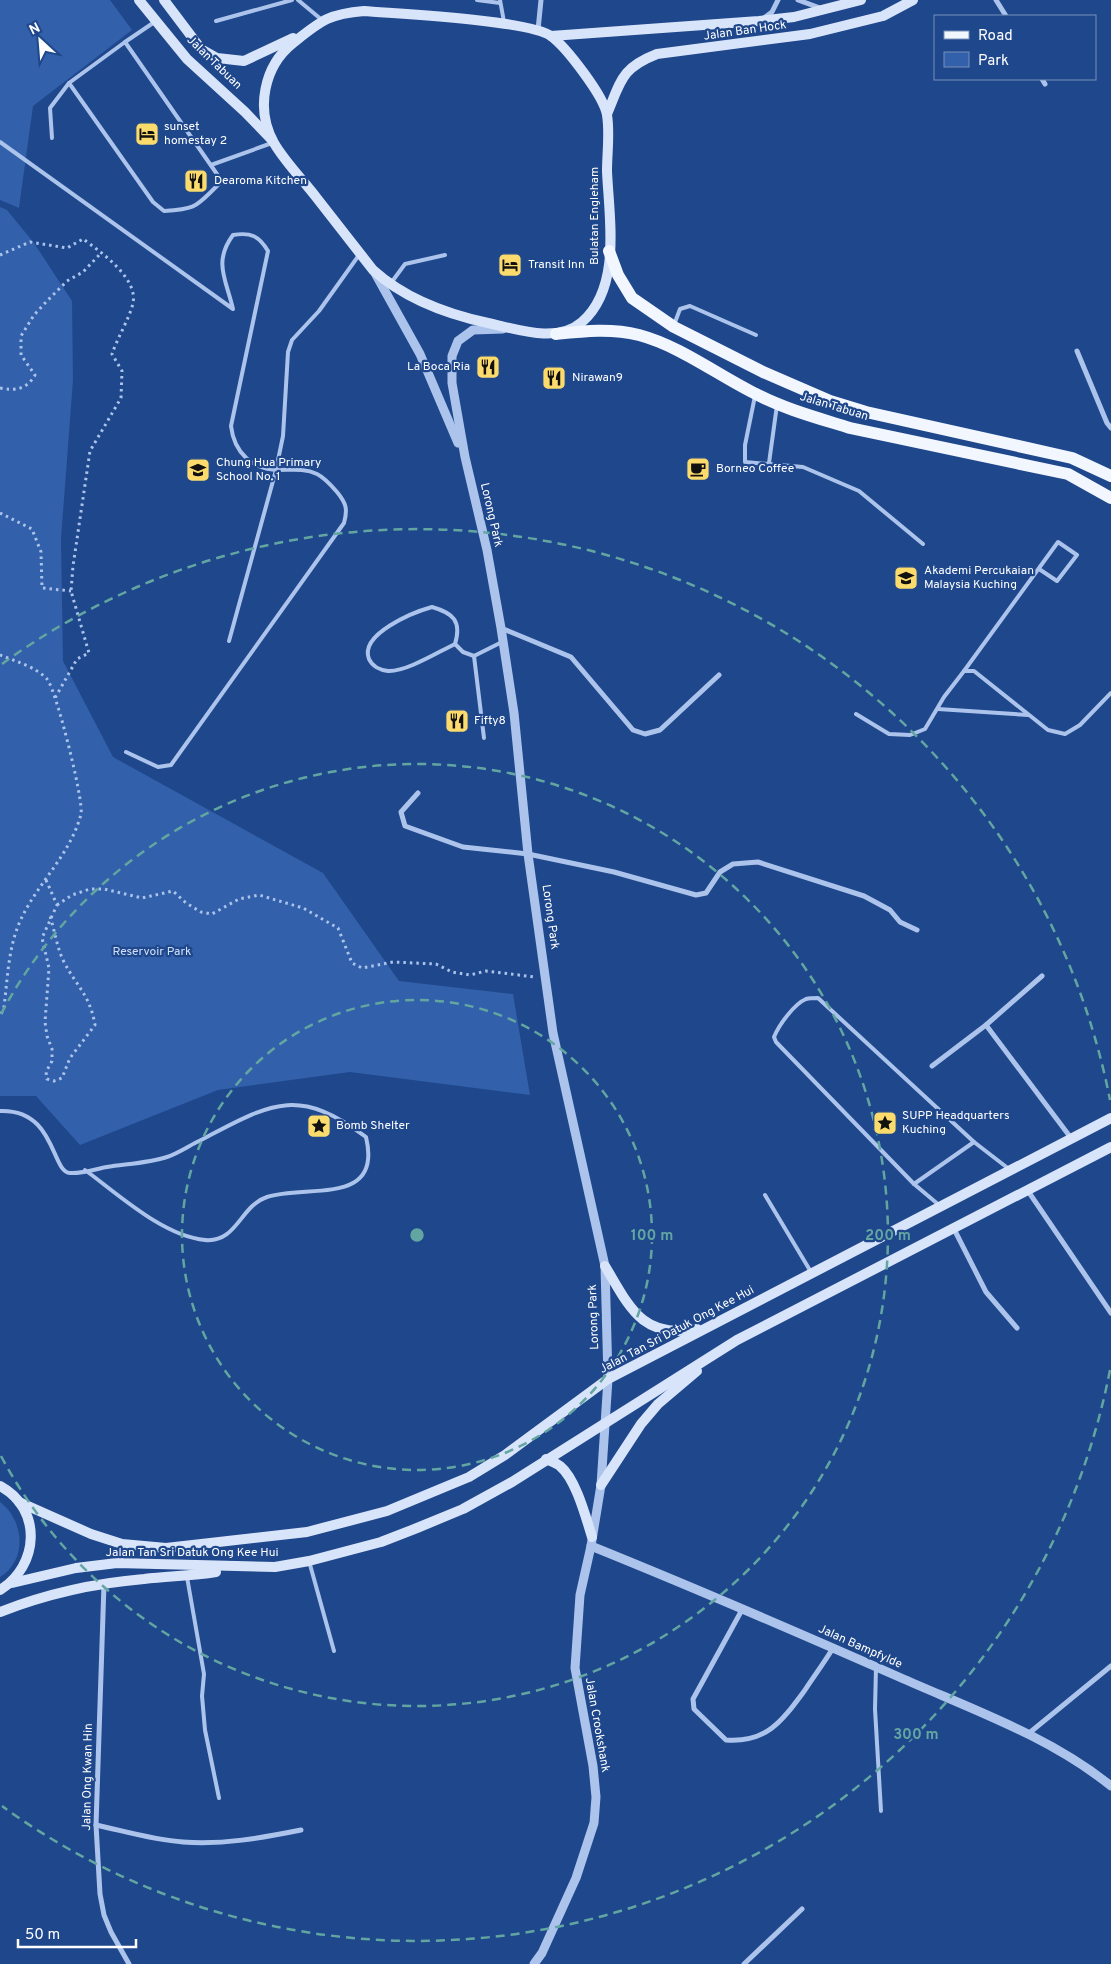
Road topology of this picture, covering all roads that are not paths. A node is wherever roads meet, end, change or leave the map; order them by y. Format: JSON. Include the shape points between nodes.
{"nodes":[{"id":1,"x":139,"y":0,"type":"edge"},
{"id":2,"x":164,"y":0,"type":"edge"},
{"id":3,"x":292,"y":0,"type":"edge"},
{"id":4,"x":298,"y":0,"type":"edge"},
{"id":5,"x":477,"y":0,"type":"edge"},
{"id":6,"x":541,"y":0,"type":"edge"},
{"id":7,"x":778,"y":0,"type":"edge"},
{"id":8,"x":798,"y":0,"type":"edge"},
{"id":9,"x":862,"y":0,"type":"edge"},
{"id":10,"x":913,"y":0,"type":"edge"},
{"id":11,"x":996,"y":0,"type":"edge"},
{"id":12,"x":500,"y":1,"type":"edge"},
{"id":13,"x":827,"y":10,"type":"junction"},
{"id":14,"x":1005,"y":15,"type":"edge"},
{"id":15,"x":322,"y":20,"type":"junction"},
{"id":16,"x":156,"y":21,"type":"junction"},
{"id":17,"x":216,"y":21,"type":"dead end"},
{"id":18,"x":759,"y":21,"type":"junction"},
{"id":19,"x":505,"y":25,"type":"junction"},
{"id":20,"x":538,"y":30,"type":"junction"},
{"id":21,"x":308,"y":31,"type":"junction"},
{"id":22,"x":551,"y":36,"type":"junction"},
{"id":23,"x":125,"y":42,"type":"junction"},
{"id":24,"x":69,"y":83,"type":"junction"},
{"id":25,"x":607,"y":114,"type":"junction"},
{"id":26,"x":52,"y":138,"type":"dead end"},
{"id":27,"x":0,"y":142,"type":"edge"},
{"id":28,"x":274,"y":142,"type":"junction"},
{"id":29,"x":211,"y":165,"type":"junction"},
{"id":30,"x":609,"y":251,"type":"junction"},
{"id":31,"x":360,"y":253,"type":"junction"},
{"id":32,"x":445,"y":255,"type":"dead end"},
{"id":33,"x":373,"y":270,"type":"junction"},
{"id":34,"x":390,"y":284,"type":"junction"},
{"id":35,"x":674,"y":327,"type":"junction"},
{"id":36,"x":516,"y":329,"type":"junction"},
{"id":37,"x":556,"y":334,"type":"junction"},
{"id":38,"x":756,"y":335,"type":"dead end"},
{"id":39,"x":1077,"y":351,"type":"dead end"},
{"id":40,"x":755,"y":394,"type":"junction"},
{"id":41,"x":777,"y":404,"type":"junction"},
{"id":42,"x":1111,"y":428,"type":"edge"},
{"id":43,"x":464,"y":457,"type":"junction"},
{"id":44,"x":769,"y":462,"type":"junction"},
{"id":45,"x":276,"y":470,"type":"junction"},
{"id":46,"x":1111,"y":476,"type":"edge"},
{"id":47,"x":1111,"y":498,"type":"edge"},
{"id":48,"x":923,"y":544,"type":"dead end"},
{"id":49,"x":1039,"y":569,"type":"junction"},
{"id":50,"x":501,"y":628,"type":"junction"},
{"id":51,"x":230,"y":641,"type":"dead end"},
{"id":52,"x":502,"y":642,"type":"junction"},
{"id":53,"x":456,"y":644,"type":"junction"},
{"id":54,"x":474,"y":656,"type":"junction"},
{"id":55,"x":964,"y":671,"type":"junction"},
{"id":56,"x":719,"y":675,"type":"dead end"},
{"id":57,"x":1111,"y":694,"type":"edge"},
{"id":58,"x":938,"y":709,"type":"junction"},
{"id":59,"x":856,"y":714,"type":"dead end"},
{"id":60,"x":1029,"y":715,"type":"junction"},
{"id":61,"x":484,"y":738,"type":"dead end"},
{"id":62,"x":126,"y":752,"type":"dead end"},
{"id":63,"x":418,"y":793,"type":"dead end"},
{"id":64,"x":528,"y":854,"type":"junction"},
{"id":65,"x":917,"y":930,"type":"dead end"},
{"id":66,"x":1042,"y":976,"type":"dead end"},
{"id":67,"x":986,"y":1026,"type":"junction"},
{"id":68,"x":932,"y":1066,"type":"dead end"},
{"id":69,"x":0,"y":1111,"type":"edge"},
{"id":70,"x":1111,"y":1118,"type":"edge"},
{"id":71,"x":1071,"y":1138,"type":"junction"},
{"id":72,"x":974,"y":1142,"type":"junction"},
{"id":73,"x":1111,"y":1148,"type":"edge"},
{"id":74,"x":85,"y":1170,"type":"junction"},
{"id":75,"x":1011,"y":1170,"type":"junction"},
{"id":76,"x":914,"y":1184,"type":"junction"},
{"id":77,"x":1028,"y":1191,"type":"junction"},
{"id":78,"x":765,"y":1195,"type":"dead end"},
{"id":79,"x":941,"y":1207,"type":"junction"},
{"id":80,"x":954,"y":1229,"type":"junction"},
{"id":81,"x":605,"y":1266,"type":"junction"},
{"id":82,"x":811,"y":1272,"type":"junction"},
{"id":83,"x":1111,"y":1313,"type":"edge"},
{"id":84,"x":710,"y":1327,"type":"junction"},
{"id":85,"x":1017,"y":1328,"type":"dead end"},
{"id":86,"x":737,"y":1340,"type":"junction"},
{"id":87,"x":608,"y":1380,"type":"junction"},
{"id":88,"x":607,"y":1420,"type":"junction"},
{"id":89,"x":546,"y":1459,"type":"junction"},
{"id":90,"x":601,"y":1485,"type":"junction"},
{"id":91,"x":0,"y":1486,"type":"edge"},
{"id":92,"x":19,"y":1502,"type":"junction"},
{"id":93,"x":592,"y":1542,"type":"junction"},
{"id":94,"x":310,"y":1561,"type":"junction"},
{"id":95,"x":240,"y":1568,"type":"junction"},
{"id":96,"x":187,"y":1577,"type":"junction"},
{"id":97,"x":12,"y":1583,"type":"junction"},
{"id":98,"x":104,"y":1584,"type":"junction"},
{"id":99,"x":0,"y":1590,"type":"edge"},
{"id":100,"x":743,"y":1608,"type":"junction"},
{"id":101,"x":0,"y":1612,"type":"edge"},
{"id":102,"x":833,"y":1648,"type":"junction"},
{"id":103,"x":334,"y":1651,"type":"dead end"},
{"id":104,"x":1111,"y":1666,"type":"edge"},
{"id":105,"x":876,"y":1667,"type":"junction"},
{"id":106,"x":1028,"y":1734,"type":"junction"},
{"id":107,"x":1111,"y":1786,"type":"edge"},
{"id":108,"x":219,"y":1798,"type":"dead end"},
{"id":109,"x":881,"y":1811,"type":"dead end"},
{"id":110,"x":96,"y":1825,"type":"junction"},
{"id":111,"x":300,"y":1830,"type":"dead end"},
{"id":112,"x":802,"y":1909,"type":"dead end"},
{"id":113,"x":129,"y":1964,"type":"edge"},
{"id":114,"x":534,"y":1964,"type":"edge"},
{"id":115,"x":744,"y":1964,"type":"edge"}],
"edges":[{"from":1,"to":16,"type":"main road","name":"Jalan Tabuan"},
{"from":2,"to":21,"type":"main road","name":"Jalan Tabuan","via":[[202,49],[217,58],[244,61]]},
{"from":3,"to":17,"type":"lane"},
{"from":4,"to":15,"type":"lane"},
{"from":5,"to":12,"type":"lane"},
{"from":6,"to":20,"type":"street"},
{"from":7,"to":18,"type":"street","via":[[772,12]]},
{"from":8,"to":13,"type":"street"},
{"from":9,"to":13,"type":"main road","name":"Jalan Ban Hock"},
{"from":10,"to":25,"type":"main road","name":"Jalan Ban Hock","via":[[883,16],[810,34],[657,54],[639,61],[625,73]]},
{"from":11,"to":14,"type":"street"},
{"from":12,"to":19,"type":"lane"},
{"from":13,"to":18,"type":"main road","name":"Jalan Ban Hock"},
{"from":15,"to":19,"type":"main road","name":"Bulatan Engleham","via":[[338,14],[364,11]]},
{"from":15,"to":21,"type":"main road","name":"Bulatan Engleham"},
{"from":16,"to":23,"type":"lane"},
{"from":16,"to":28,"type":"main road","name":"Jalan Tabuan","via":[[187,59]]},
{"from":18,"to":22,"type":"main road","name":"Jalan Ban Hock"},
{"from":19,"to":20,"type":"main road","name":"Bulatan Engleham"},
{"from":20,"to":22,"type":"main road","name":"Bulatan Engleham"},
{"from":21,"to":28,"type":"main road","name":"Bulatan Engleham","via":[[281,53],[268,77],[265,115]]},
{"from":22,"to":25,"type":"main road","name":"Bulatan Engleham","via":[[571,56]]},
{"from":23,"to":24,"type":"lane"},
{"from":23,"to":29,"type":"lane"},
{"from":24,"to":26,"type":"lane","via":[[50,108]]},
{"from":24,"to":29,"type":"lane","via":[[153,202],[164,211],[194,207],[219,184],[219,177]]},
{"from":25,"to":30,"type":"main road","name":"Bulatan Engleham"},
{"from":27,"to":45,"type":"lane","via":[[233,309],[222,255],[233,235],[246,232],[260,238],[268,251],[231,426],[233,440],[240,452],[254,465]]},
{"from":28,"to":29,"type":"lane"},
{"from":28,"to":31,"type":"main road","name":"Bulatan Engleham"},
{"from":30,"to":35,"type":"main road","name":"Jalan Tabuan","via":[[632,298]]},
{"from":30,"to":37,"type":"main road","name":"Bulatan Engleham","via":[[607,277],[598,303],[581,323]]},
{"from":31,"to":33,"type":"main road","name":"Bulatan Engleham"},
{"from":31,"to":45,"type":"lane","via":[[319,311],[292,340],[288,352],[282,436]]},
{"from":32,"to":34,"type":"lane","via":[[405,264]]},
{"from":33,"to":34,"type":"main road","name":"Bulatan Engleham"},
{"from":33,"to":43,"type":"street","via":[[420,354]]},
{"from":34,"to":36,"type":"main road","name":"Bulatan Engleham","via":[[452,315]]},
{"from":35,"to":38,"type":"lane","via":[[680,309],[690,306]]},
{"from":35,"to":46,"type":"main road","name":"Jalan Tabuan","via":[[763,372],[830,401],[1072,458]]},
{"from":36,"to":37,"type":"main road","name":"Bulatan Engleham"},
{"from":36,"to":43,"type":"street","via":[[473,330],[458,341],[452,356],[452,383]]},
{"from":37,"to":40,"type":"main road","name":"Jalan Tabuan","via":[[613,330],[639,335],[665,344]]},
{"from":39,"to":42,"type":"street"},
{"from":40,"to":41,"type":"main road","name":"Jalan Tabuan"},
{"from":40,"to":44,"type":"lane","via":[[745,462]]},
{"from":41,"to":44,"type":"lane"},
{"from":41,"to":47,"type":"main road","name":"Jalan Tabuan","via":[[850,428],[1068,474]]},
{"from":43,"to":50,"type":"street","name":"Lorong Park"},
{"from":44,"to":48,"type":"lane","via":[[803,467],[859,491]]},
{"from":45,"to":51,"type":"lane"},
{"from":45,"to":62,"type":"lane","via":[[302,470],[328,481],[348,509],[344,523],[171,765],[158,767]]},
{"from":49,"to":49,"type":"lane","via":[[1058,542],[1077,555],[1057,581]]},
{"from":49,"to":55,"type":"lane"},
{"from":50,"to":52,"type":"street","name":"Lorong Park"},
{"from":50,"to":56,"type":"street","via":[[571,657],[633,730],[645,734],[660,730]]},
{"from":52,"to":54,"type":"lane"},
{"from":52,"to":64,"type":"street","name":"Lorong Park","via":[[514,713]]},
{"from":53,"to":53,"type":"lane","via":[[402,668],[387,671],[373,666],[368,658],[368,648],[384,629],[432,607],[448,612],[457,624]]},
{"from":53,"to":54,"type":"lane","via":[[463,652]]},
{"from":54,"to":61,"type":"lane"},
{"from":55,"to":58,"type":"lane"},
{"from":55,"to":60,"type":"lane","via":[[974,671]]},
{"from":57,"to":60,"type":"lane","via":[[1080,725],[1065,734],[1048,730]]},
{"from":58,"to":59,"type":"lane","via":[[925,729],[910,735],[889,734]]},
{"from":58,"to":60,"type":"lane"},
{"from":63,"to":64,"type":"street","via":[[401,812],[405,826],[463,847]]},
{"from":64,"to":65,"type":"street","via":[[614,872],[696,895],[706,893],[720,872],[733,864],[758,862],[864,896]]},
{"from":64,"to":81,"type":"street","name":"Lorong Park","via":[[553,1033]]},
{"from":66,"to":67,"type":"street"},
{"from":67,"to":68,"type":"street"},
{"from":67,"to":71,"type":"street"},
{"from":69,"to":74,"type":"lane","via":[[34,1119],[46,1135],[62,1170],[69,1173]]},
{"from":70,"to":71,"type":"main road","name":"Jalan Tan Sri Datuk Ong Kee Hui"},
{"from":71,"to":75,"type":"main road","name":"Jalan Tan Sri Datuk Ong Kee Hui"},
{"from":72,"to":75,"type":"lane"},
{"from":72,"to":76,"type":"lane"},
{"from":72,"to":76,"type":"lane","via":[[818,998],[799,1004],[777,1031],[776,1042]]},
{"from":73,"to":77,"type":"main road","name":"Jalan Tan Sri Datuk Ong Kee Hui"},
{"from":74,"to":74,"type":"lane","via":[[167,1157],[260,1109],[301,1105],[317,1108],[343,1120],[366,1137],[370,1159],[358,1180],[337,1190],[268,1196],[246,1210],[235,1229],[224,1236],[206,1240],[170,1230]]},
{"from":75,"to":79,"type":"main road","name":"Jalan Tan Sri Datuk Ong Kee Hui"},
{"from":76,"to":79,"type":"lane"},
{"from":77,"to":80,"type":"main road","name":"Jalan Tan Sri Datuk Ong Kee Hui"},
{"from":77,"to":83,"type":"street"},
{"from":78,"to":82,"type":"lane"},
{"from":79,"to":82,"type":"main road","name":"Jalan Tan Sri Datuk Ong Kee Hui"},
{"from":80,"to":85,"type":"street","via":[[986,1292]]},
{"from":80,"to":86,"type":"main road","name":"Jalan Tan Sri Datuk Ong Kee Hui"},
{"from":81,"to":84,"type":"main road","via":[[629,1307],[645,1322],[662,1331],[683,1332]]},
{"from":81,"to":87,"type":"street","name":"Lorong Park"},
{"from":82,"to":84,"type":"main road","name":"Jalan Tan Sri Datuk Ong Kee Hui"},
{"from":84,"to":87,"type":"main road","name":"Jalan Tan Sri Datuk Ong Kee Hui"},
{"from":86,"to":88,"type":"main road","name":"Jalan Tan Sri Datuk Ong Kee Hui"},
{"from":86,"to":90,"type":"main road","via":[[658,1404]]},
{"from":87,"to":88,"type":"street","name":"Lorong Park"},
{"from":87,"to":92,"type":"main road","name":"Jalan Tan Sri Datuk Ong Kee Hui","via":[[505,1456],[469,1477],[418,1500],[344,1524],[307,1532],[166,1548],[122,1544],[90,1534]]},
{"from":88,"to":89,"type":"main road","name":"Jalan Tan Sri Datuk Ong Kee Hui"},
{"from":88,"to":90,"type":"street","name":"Jalan Crookshank"},
{"from":89,"to":93,"type":"main road","via":[[560,1466],[569,1478]]},
{"from":89,"to":94,"type":"main road","name":"Jalan Tan Sri Datuk Ong Kee Hui","via":[[463,1509],[381,1542]]},
{"from":90,"to":93,"type":"street","name":"Jalan Crookshank"},
{"from":91,"to":92,"type":"main road"},
{"from":92,"to":97,"type":"main road","via":[[28,1518],[31,1544],[23,1569]]},
{"from":93,"to":100,"type":"street","name":"Jalan Bampfylde"},
{"from":93,"to":114,"type":"street","name":"Jalan Crookshank","via":[[580,1595],[574,1668],[593,1766],[594,1823],[576,1878]]},
{"from":94,"to":95,"type":"main road","name":"Jalan Tan Sri Datuk Ong Kee Hui"},
{"from":94,"to":103,"type":"lane"},
{"from":95,"to":96,"type":"main road"},
{"from":95,"to":97,"type":"main road","name":"Jalan Tan Sri Datuk Ong Kee Hui","via":[[117,1563],[76,1568]]},
{"from":96,"to":98,"type":"main road","via":[[145,1578]]},
{"from":96,"to":108,"type":"lane","via":[[204,1674],[205,1730]]},
{"from":97,"to":99,"type":"main road"},
{"from":98,"to":101,"type":"main road","via":[[31,1600]]},
{"from":98,"to":110,"type":"street","name":"Jalan Ong Kwan Hin"},
{"from":100,"to":102,"type":"street","name":"Jalan Bampfylde"},
{"from":100,"to":102,"type":"street","via":[[693,1699],[694,1709],[726,1740],[748,1740],[771,1730],[784,1718]]},
{"from":102,"to":105,"type":"street","name":"Jalan Bampfylde"},
{"from":104,"to":106,"type":"street"},
{"from":105,"to":106,"type":"street","name":"Jalan Bampfylde"},
{"from":105,"to":109,"type":"lane"},
{"from":106,"to":107,"type":"street","name":"Jalan Bampfylde","via":[[1095,1773]]},
{"from":110,"to":111,"type":"street","via":[[164,1840],[201,1842],[225,1842]]},
{"from":110,"to":113,"type":"street","name":"Jalan Ong Kwan Hin","via":[[104,1915]]},
{"from":112,"to":115,"type":"street"}]}
